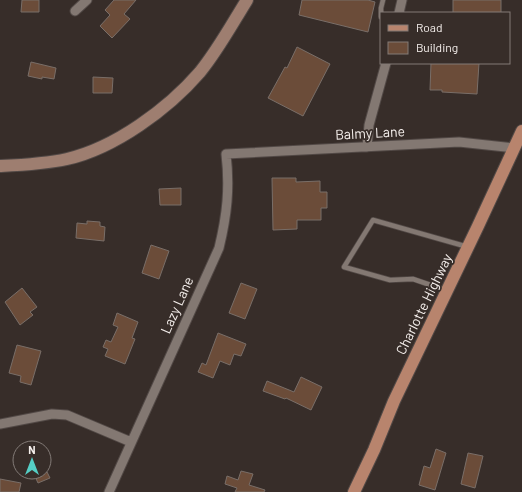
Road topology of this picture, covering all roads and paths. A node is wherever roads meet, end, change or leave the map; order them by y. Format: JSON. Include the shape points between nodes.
{"nodes":[{"id":1,"x":87,"y":0,"type":"edge"},
{"id":2,"x":247,"y":0,"type":"edge"},
{"id":3,"x":383,"y":0,"type":"edge"},
{"id":4,"x":402,"y":0,"type":"edge"},
{"id":5,"x":76,"y":11,"type":"dead end"},
{"id":6,"x":381,"y":12,"type":"edge"},
{"id":7,"x":399,"y":12,"type":"edge"},
{"id":8,"x":386,"y":64,"type":"edge"},
{"id":9,"x":522,"y":131,"type":"edge"},
{"id":10,"x":367,"y":147,"type":"junction"},
{"id":11,"x":514,"y":148,"type":"junction"},
{"id":12,"x":226,"y":154,"type":"joint"},
{"id":13,"x":0,"y":166,"type":"edge"},
{"id":14,"x":468,"y":248,"type":"junction"},
{"id":15,"x":447,"y":291,"type":"junction"},
{"id":16,"x":0,"y":424,"type":"edge"},
{"id":17,"x":131,"y":442,"type":"junction"},
{"id":18,"x":109,"y":492,"type":"edge"},
{"id":19,"x":354,"y":492,"type":"edge"}],
"edges":[{"from":1,"to":5,"type":"street"},
{"from":2,"to":13,"type":"main road","via":[[200,71],[162,109],[90,152],[66,159]]},
{"from":3,"to":6,"type":"lane"},
{"from":4,"to":7,"type":"street"},
{"from":8,"to":10,"type":"street","via":[[369,125]]},
{"from":9,"to":11,"type":"main road","name":"Charlotte Highway"},
{"from":10,"to":11,"type":"street","name":"Balmy Lane","via":[[459,142]]},
{"from":10,"to":12,"type":"street","name":"Balmy Lane"},
{"from":11,"to":14,"type":"main road","name":"Charlotte Highway"},
{"from":12,"to":17,"type":"street","name":"Lazy Lane","via":[[228,199],[219,248]]},
{"from":14,"to":15,"type":"main road","name":"Charlotte Highway"},
{"from":14,"to":15,"type":"lane","via":[[373,220],[344,267],[390,280],[413,279]]},
{"from":15,"to":19,"type":"main road","name":"Charlotte Highway","via":[[394,400]]},
{"from":16,"to":17,"type":"street","via":[[52,414],[68,415]]},
{"from":17,"to":18,"type":"street","name":"Lazy Lane"}]}
